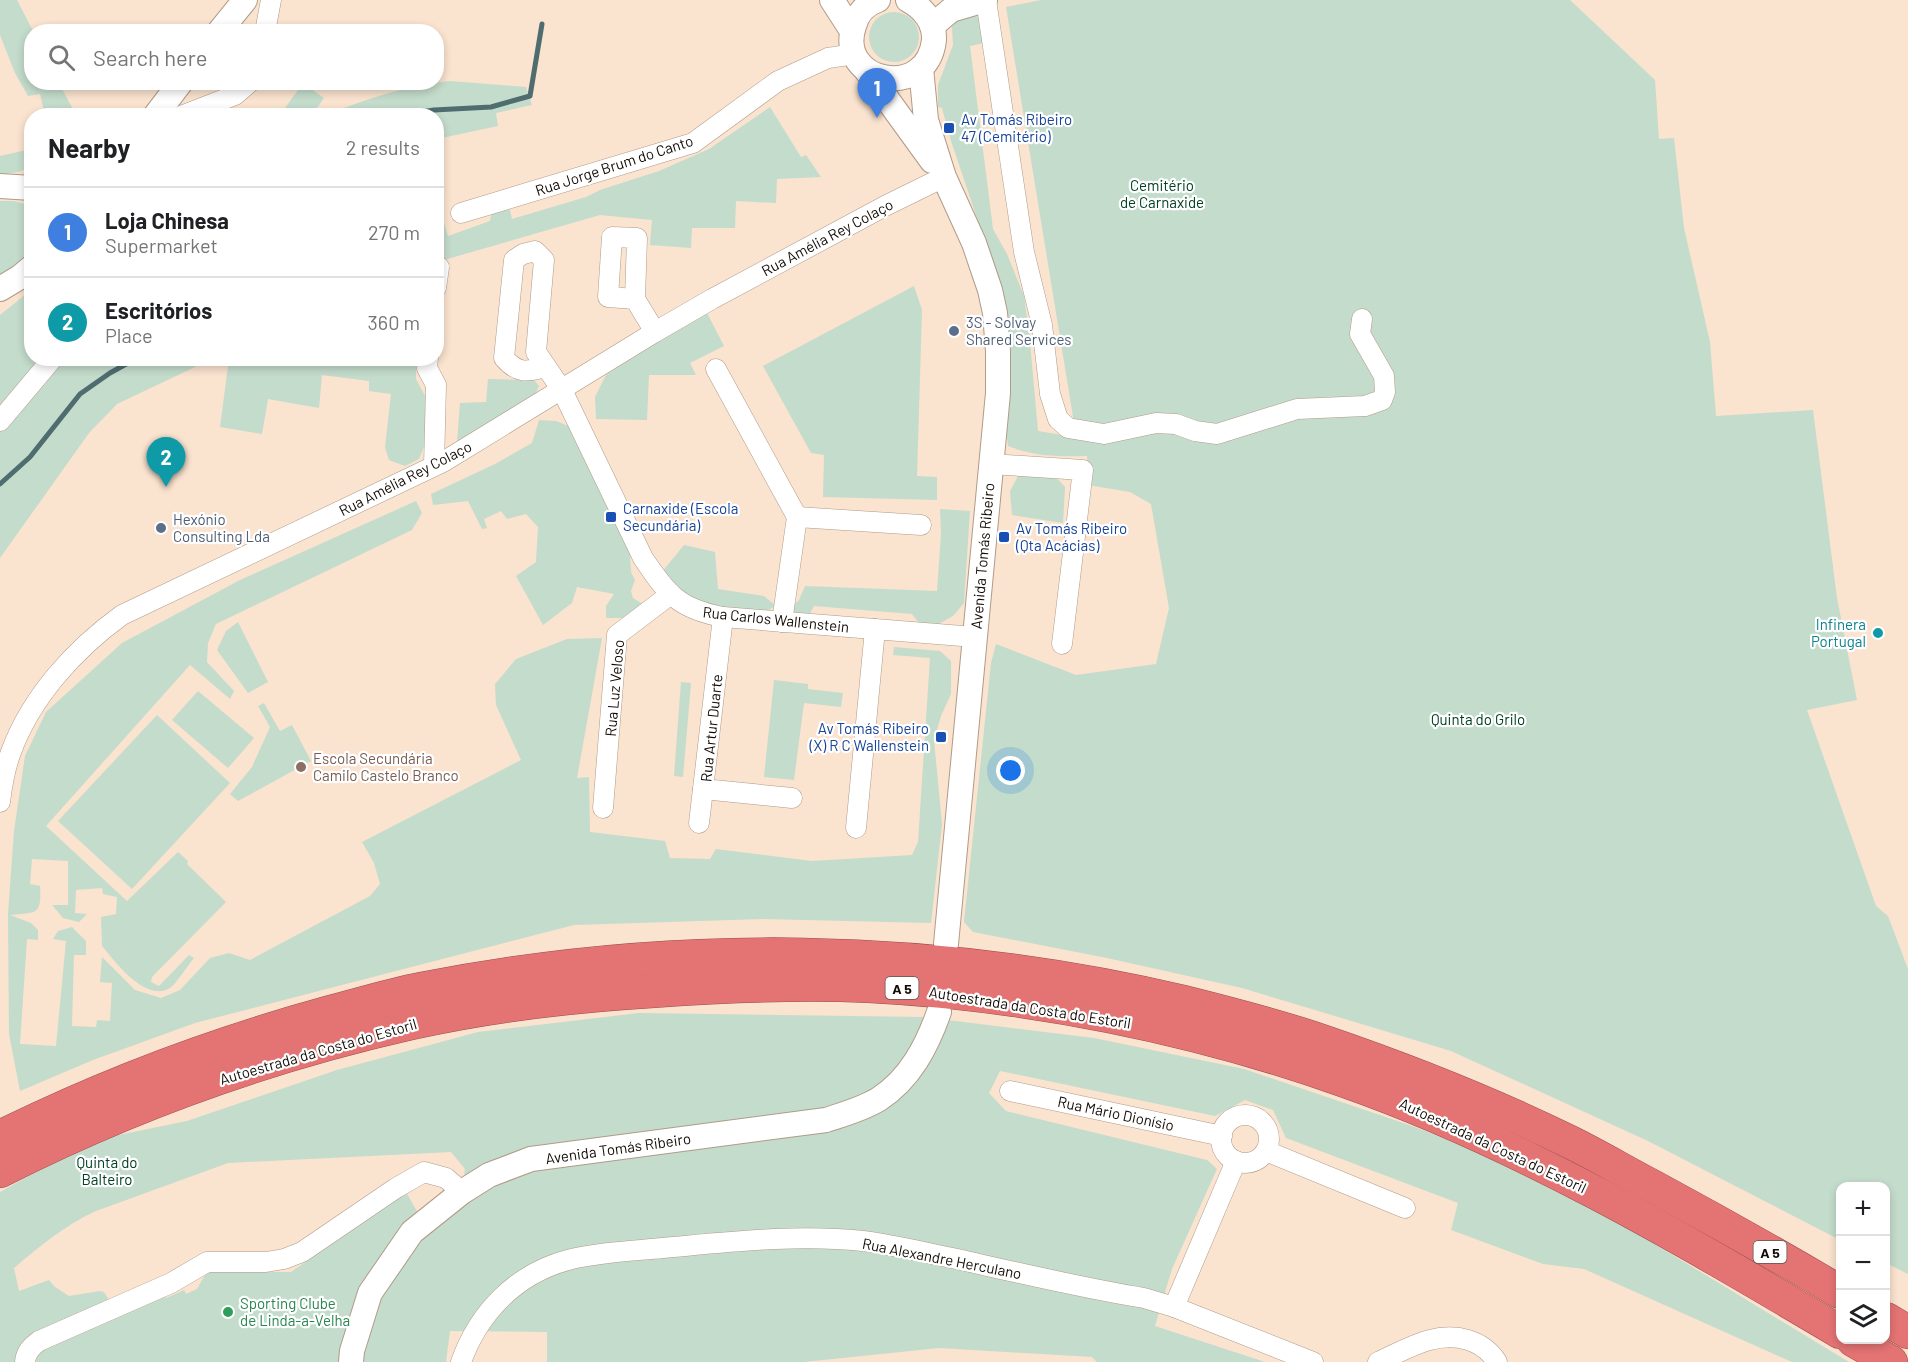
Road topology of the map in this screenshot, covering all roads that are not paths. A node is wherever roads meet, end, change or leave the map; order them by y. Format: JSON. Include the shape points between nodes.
{"nodes":[{"id":1,"x":245,"y":0,"type":"edge"},
{"id":2,"x":271,"y":0,"type":"edge"},
{"id":3,"x":832,"y":0,"type":"edge"},
{"id":4,"x":878,"y":0,"type":"edge"},
{"id":5,"x":908,"y":0,"type":"edge"},
{"id":6,"x":986,"y":0,"type":"edge"},
{"id":7,"x":224,"y":17,"type":"edge"},
{"id":8,"x":266,"y":24,"type":"edge"},
{"id":9,"x":932,"y":26,"type":"junction"},
{"id":10,"x":857,"y":51,"type":"junction"},
{"id":11,"x":921,"y":68,"type":"junction"},
{"id":12,"x":174,"y":90,"type":"edge"},
{"id":13,"x":241,"y":90,"type":"edge"},
{"id":14,"x":161,"y":108,"type":"edge"},
{"id":15,"x":202,"y":108,"type":"edge"},
{"id":16,"x":944,"y":177,"type":"junction"},
{"id":17,"x":461,"y":213,"type":"dead end"},
{"id":18,"x":24,"y":274,"type":"edge"},
{"id":19,"x":0,"y":289,"type":"edge"},
{"id":20,"x":634,"y":299,"type":"dead end"},
{"id":21,"x":1362,"y":319,"type":"dead end"},
{"id":22,"x":655,"y":332,"type":"junction"},
{"id":23,"x":46,"y":366,"type":"edge"},
{"id":24,"x":427,"y":366,"type":"edge"},
{"id":25,"x":545,"y":367,"type":"junction"},
{"id":26,"x":716,"y":369,"type":"dead end"},
{"id":27,"x":562,"y":390,"type":"junction"},
{"id":28,"x":0,"y":421,"type":"edge"},
{"id":29,"x":991,"y":464,"type":"junction"},
{"id":30,"x":434,"y":466,"type":"junction"},
{"id":31,"x":797,"y":517,"type":"junction"},
{"id":32,"x":921,"y":525,"type":"dead end"},
{"id":33,"x":671,"y":594,"type":"junction"},
{"id":34,"x":723,"y":617,"type":"junction"},
{"id":35,"x":782,"y":622,"type":"junction"},
{"id":36,"x":875,"y":629,"type":"junction"},
{"id":37,"x":975,"y":638,"type":"junction"},
{"id":38,"x":1062,"y":644,"type":"dead end"},
{"id":39,"x":703,"y":789,"type":"junction"},
{"id":40,"x":792,"y":798,"type":"dead end"},
{"id":41,"x":0,"y":802,"type":"edge"},
{"id":42,"x":603,"y":808,"type":"dead end"},
{"id":43,"x":699,"y":823,"type":"dead end"},
{"id":44,"x":856,"y":828,"type":"dead end"},
{"id":45,"x":946,"y":944,"type":"dead end"},
{"id":46,"x":939,"y":1012,"type":"dead end"},
{"id":47,"x":1010,"y":1091,"type":"dead end"},
{"id":48,"x":1222,"y":1136,"type":"junction"},
{"id":49,"x":0,"y":1137,"type":"edge"},
{"id":50,"x":1266,"y":1151,"type":"junction"},
{"id":51,"x":1236,"y":1161,"type":"junction"},
{"id":52,"x":0,"y":1171,"type":"edge"},
{"id":53,"x":462,"y":1192,"type":"junction"},
{"id":54,"x":1405,"y":1208,"type":"dead end"},
{"id":55,"x":1836,"y":1290,"type":"edge"},
{"id":56,"x":1174,"y":1307,"type":"junction"},
{"id":57,"x":1890,"y":1321,"type":"edge"},
{"id":58,"x":1836,"y":1330,"type":"edge"},
{"id":59,"x":1908,"y":1332,"type":"edge"},
{"id":60,"x":1860,"y":1344,"type":"edge"},
{"id":61,"x":25,"y":1362,"type":"edge"},
{"id":62,"x":351,"y":1362,"type":"edge"},
{"id":63,"x":461,"y":1362,"type":"edge"},
{"id":64,"x":1313,"y":1362,"type":"edge"},
{"id":65,"x":1378,"y":1362,"type":"edge"},
{"id":66,"x":1497,"y":1362,"type":"edge"},
{"id":67,"x":1892,"y":1362,"type":"edge"}],
"edges":[{"from":1,"to":7,"type":"street"},
{"from":2,"to":8,"type":"street"},
{"from":3,"to":10,"type":"street","name":"Avenida Tomás Ribeiro"},
{"from":4,"to":10,"type":"street","via":[[856,19]]},
{"from":5,"to":9,"type":"street","via":[[918,5]]},
{"from":6,"to":9,"type":"street","via":[[951,10]]},
{"from":6,"to":21,"type":"street","via":[[1024,252],[1042,325],[1050,394],[1058,419],[1068,428],[1104,434],[1155,423],[1217,434],[1297,409],[1365,406],[1382,400],[1384,376],[1360,334]]},
{"from":9,"to":11,"type":"street","via":[[933,48]]},
{"from":10,"to":11,"type":"street","via":[[876,76],[887,79],[899,79]]},
{"from":10,"to":16,"type":"street","name":"Avenida Tomás Ribeiro"},
{"from":10,"to":17,"type":"street","name":"Rua Jorge Brum do Canto","via":[[828,58],[778,81],[693,143]]},
{"from":11,"to":16,"type":"street","name":"Avenida Tomás Ribeiro","via":[[926,120]]},
{"from":12,"to":14,"type":"street"},
{"from":13,"to":15,"type":"street"},
{"from":16,"to":22,"type":"street","name":"Rua Amélia Rey Colaço"},
{"from":16,"to":29,"type":"street","name":"Avenida Tomás Ribeiro","via":[[974,243],[995,313],[998,393]]},
{"from":18,"to":19,"type":"street"},
{"from":20,"to":22,"type":"street"},
{"from":22,"to":27,"type":"street","name":"Rua Amélia Rey Colaço"},
{"from":23,"to":28,"type":"street"},
{"from":24,"to":30,"type":"street","via":[[436,386]]},
{"from":25,"to":25,"type":"street","via":[[536,352],[544,260],[535,251],[514,260],[504,358],[513,368],[528,372]]},
{"from":25,"to":27,"type":"street","name":"Rua Carlos Wallenstein"},
{"from":26,"to":31,"type":"street"},
{"from":27,"to":30,"type":"street","name":"Rua Amélia Rey Colaço"},
{"from":27,"to":33,"type":"street","name":"Rua Carlos Wallenstein","via":[[642,558]]},
{"from":29,"to":37,"type":"street","name":"Avenida Tomás Ribeiro"},
{"from":29,"to":38,"type":"street","via":[[1083,470]]},
{"from":30,"to":41,"type":"street","name":"Rua Amélia Rey Colaço","via":[[122,615],[106,627],[37,700],[10,753]]},
{"from":31,"to":32,"type":"street"},
{"from":31,"to":35,"type":"street"},
{"from":33,"to":34,"type":"street","name":"Rua Carlos Wallenstein","via":[[686,607]]},
{"from":33,"to":42,"type":"street","name":"Rua Luz Veloso","via":[[617,635]]},
{"from":34,"to":35,"type":"street","name":"Rua Carlos Wallenstein"},
{"from":34,"to":39,"type":"street","name":"Rua Artur Duarte"},
{"from":35,"to":36,"type":"street","name":"Rua Carlos Wallenstein"},
{"from":36,"to":37,"type":"street","name":"Rua Carlos Wallenstein"},
{"from":36,"to":44,"type":"street"},
{"from":37,"to":45,"type":"street","name":"Avenida Tomás Ribeiro"},
{"from":39,"to":40,"type":"street","name":"Rua Artur Duarte"},
{"from":39,"to":43,"type":"street"},
{"from":46,"to":53,"type":"street","name":"Avenida Tomás Ribeiro","via":[[916,1062],[901,1082],[854,1111],[826,1120],[531,1159],[489,1175]]},
{"from":47,"to":48,"type":"street","name":"Rua Mário Dionísio"},
{"from":48,"to":50,"type":"street","via":[[1233,1119],[1254,1117],[1268,1131]]},
{"from":48,"to":51,"type":"street","via":[[1227,1153]]},
{"from":49,"to":55,"type":"highway","name":"Autoestrada da Costa do Estoril","number":"A 5","via":[[158,1067],[291,1023],[417,990],[536,970],[671,958],[798,954],[923,960],[1082,980],[1221,1011],[1326,1042],[1467,1096],[1569,1142]]},
{"from":50,"to":51,"type":"street","via":[[1249,1162]]},
{"from":50,"to":54,"type":"street"},
{"from":51,"to":56,"type":"street"},
{"from":52,"to":58,"type":"highway","name":"Autoestrada da Costa do Estoril","number":"A 5","via":[[152,1102],[281,1059],[415,1022],[536,1001],[696,988],[823,985],[931,991],[1129,1021],[1204,1038],[1347,1081],[1468,1130],[1557,1172],[1679,1237]]},
{"from":53,"to":61,"type":"street","via":[[446,1178],[424,1172],[302,1252],[266,1262],[207,1262],[171,1283],[39,1341],[30,1347]]},
{"from":53,"to":62,"type":"street","name":"Avenida Tomás Ribeiro","via":[[412,1232],[370,1293]]},
{"from":56,"to":63,"type":"street","name":"Rua Alexandre Herculano","via":[[885,1245],[832,1239],[756,1240],[592,1255],[555,1264],[514,1287],[488,1311]]},
{"from":56,"to":64,"type":"street","name":"Rua Alexandre Herculano"},
{"from":57,"to":59,"type":"highway"},
{"from":60,"to":67,"type":"highway"},
{"from":65,"to":66,"type":"street","via":[[1433,1338],[1449,1336],[1480,1344]]}]}
